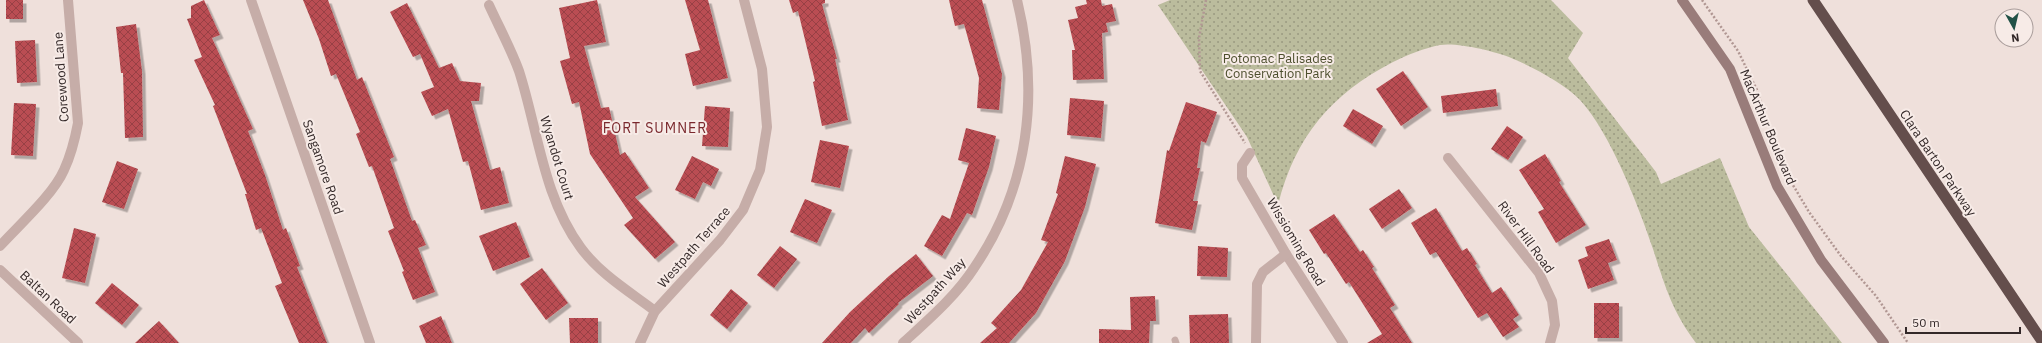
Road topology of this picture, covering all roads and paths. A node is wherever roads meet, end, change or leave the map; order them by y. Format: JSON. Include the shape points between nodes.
{"nodes":[{"id":1,"x":68,"y":0,"type":"edge"},
{"id":2,"x":251,"y":0,"type":"edge"},
{"id":3,"x":744,"y":0,"type":"edge"},
{"id":4,"x":1017,"y":0,"type":"edge"},
{"id":5,"x":1206,"y":0,"type":"edge"},
{"id":6,"x":1682,"y":0,"type":"edge"},
{"id":7,"x":1702,"y":0,"type":"edge"},
{"id":8,"x":1813,"y":0,"type":"edge"},
{"id":9,"x":489,"y":5,"type":"dead end"},
{"id":10,"x":1769,"y":129,"type":"dead end"},
{"id":11,"x":1250,"y":153,"type":"joint"},
{"id":12,"x":1448,"y":158,"type":"dead end"},
{"id":13,"x":1783,"y":168,"type":"dead end"},
{"id":14,"x":0,"y":246,"type":"edge"},
{"id":15,"x":1286,"y":254,"type":"junction"},
{"id":16,"x":0,"y":270,"type":"edge"},
{"id":17,"x":655,"y":311,"type":"junction"},
{"id":18,"x":2042,"y":341,"type":"edge"},
{"id":19,"x":78,"y":343,"type":"edge"},
{"id":20,"x":370,"y":343,"type":"edge"},
{"id":21,"x":640,"y":343,"type":"edge"},
{"id":22,"x":903,"y":343,"type":"edge"},
{"id":23,"x":1256,"y":343,"type":"edge"},
{"id":24,"x":1343,"y":343,"type":"edge"},
{"id":25,"x":1550,"y":343,"type":"edge"},
{"id":26,"x":1884,"y":343,"type":"edge"},
{"id":27,"x":1908,"y":343,"type":"edge"}],
"edges":[{"from":1,"to":14,"type":"street","name":"Corewood Lane","via":[[78,123],[75,142],[64,171],[50,192]]},
{"from":2,"to":20,"type":"street","name":"Sangamore Road"},
{"from":3,"to":17,"type":"street","name":"Westpath Terrace","via":[[762,69],[767,127],[760,170],[743,210],[720,240]]},
{"from":4,"to":22,"type":"street","name":"Westpath Way","via":[[1023,23],[1029,80],[1027,128],[1017,178],[998,226],[974,269],[939,310]]},
{"from":5,"to":11,"type":"path","via":[[1199,38],[1200,71]]},
{"from":6,"to":26,"type":"main road","name":"MacArthur Boulevard","via":[[1730,69],[1777,186],[1821,260]]},
{"from":7,"to":10,"type":"path","via":[[1738,51],[1757,90]]},
{"from":8,"to":18,"type":"highway","name":"Clara Barton Parkway"},
{"from":9,"to":17,"type":"street","name":"Wyandot Court","via":[[518,71],[552,194],[566,224],[581,249],[602,271]]},
{"from":11,"to":15,"type":"street","name":"Wissioming Road","via":[[1242,165],[1242,178]]},
{"from":12,"to":25,"type":"street","name":"River Hill Road","via":[[1539,273],[1552,301],[1555,325]]},
{"from":13,"to":27,"type":"path","via":[[1809,212],[1841,256],[1876,296]]},
{"from":15,"to":23,"type":"street","via":[[1262,272],[1257,284]]},
{"from":15,"to":24,"type":"street","name":"Wissioming Road"},
{"from":16,"to":19,"type":"street","name":"Baltan Road"},
{"from":17,"to":21,"type":"street","name":"Westpath Terrace"}]}
